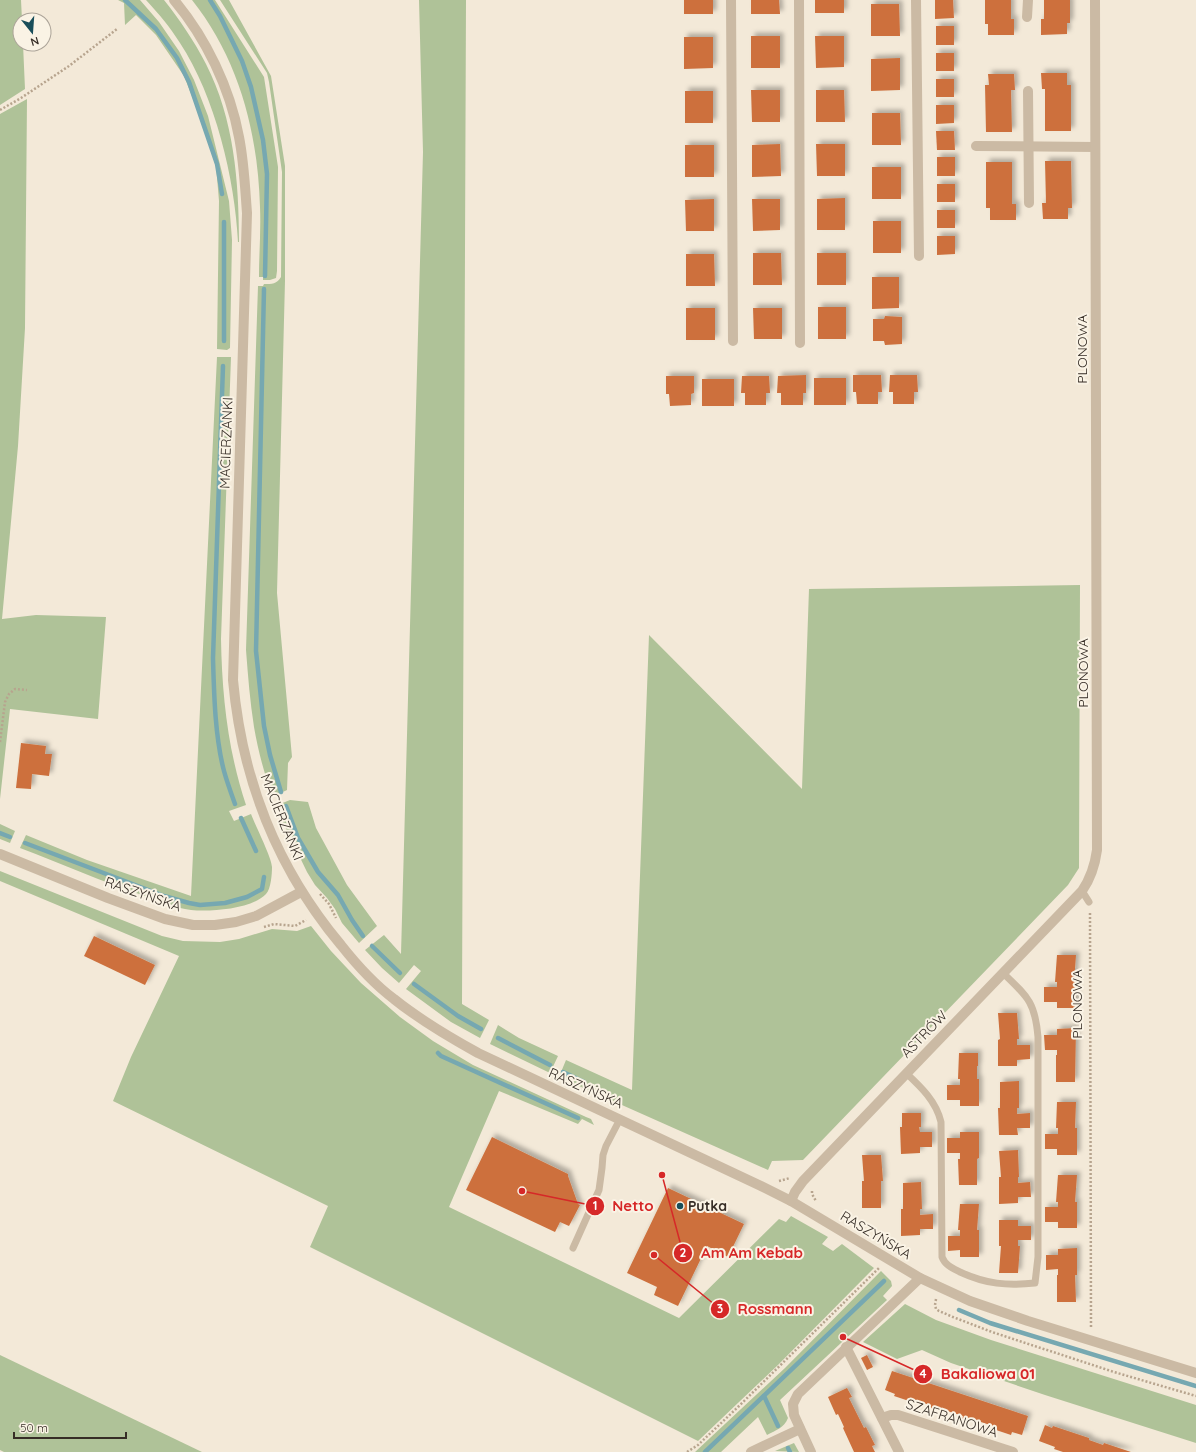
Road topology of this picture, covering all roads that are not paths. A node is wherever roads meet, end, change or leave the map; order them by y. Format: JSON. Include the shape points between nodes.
{"nodes":[{"id":1,"x":174,"y":0,"type":"edge"},
{"id":2,"x":731,"y":0,"type":"edge"},
{"id":3,"x":799,"y":0,"type":"edge"},
{"id":4,"x":916,"y":0,"type":"edge"},
{"id":5,"x":1028,"y":0,"type":"edge"},
{"id":6,"x":1094,"y":0,"type":"edge"},
{"id":7,"x":1028,"y":17,"type":"dead end"},
{"id":8,"x":1028,"y":91,"type":"dead end"},
{"id":9,"x":976,"y":146,"type":"dead end"},
{"id":10,"x":1029,"y":146,"type":"junction"},
{"id":11,"x":1095,"y":147,"type":"junction"},
{"id":12,"x":1029,"y":203,"type":"dead end"},
{"id":13,"x":919,"y":256,"type":"dead end"},
{"id":14,"x":733,"y":341,"type":"dead end"},
{"id":15,"x":800,"y":343,"type":"dead end"},
{"id":16,"x":0,"y":854,"type":"edge"},
{"id":17,"x":1082,"y":891,"type":"junction"},
{"id":18,"x":301,"y":892,"type":"junction"},
{"id":19,"x":1089,"y":902,"type":"road end"},
{"id":20,"x":1002,"y":973,"type":"junction"},
{"id":21,"x":906,"y":1073,"type":"junction"},
{"id":22,"x":620,"y":1119,"type":"junction"},
{"id":23,"x":791,"y":1201,"type":"junction"},
{"id":24,"x":573,"y":1248,"type":"dead end"},
{"id":25,"x":920,"y":1278,"type":"junction"},
{"id":26,"x":846,"y":1348,"type":"junction"},
{"id":27,"x":1196,"y":1373,"type":"edge"},
{"id":28,"x":882,"y":1418,"type":"junction"},
{"id":29,"x":800,"y":1429,"type":"junction"},
{"id":30,"x":754,"y":1451,"type":"edge"},
{"id":31,"x":811,"y":1452,"type":"edge"},
{"id":32,"x":899,"y":1452,"type":"edge"},
{"id":33,"x":1013,"y":1452,"type":"edge"}],
"edges":[{"from":1,"to":18,"type":"street","name":"MACIERZANKI","via":[[199,34],[229,97],[244,170],[247,213],[233,680],[238,724],[250,777],[283,860]]},
{"from":2,"to":14,"type":"street"},
{"from":3,"to":15,"type":"street"},
{"from":4,"to":13,"type":"street"},
{"from":5,"to":7,"type":"street"},
{"from":6,"to":11,"type":"street","name":"PLONOWA"},
{"from":8,"to":10,"type":"street"},
{"from":9,"to":10,"type":"street"},
{"from":10,"to":11,"type":"street"},
{"from":10,"to":12,"type":"street"},
{"from":11,"to":17,"type":"street","name":"PLONOWA","via":[[1097,850],[1094,869]]},
{"from":16,"to":18,"type":"street","name":"RASZYŃSKA","via":[[165,919],[193,924],[215,925],[236,922],[256,916]]},
{"from":17,"to":19,"type":"lane"},
{"from":17,"to":20,"type":"street","name":"ASTRÓW"},
{"from":18,"to":22,"type":"street","name":"RASZYŃSKA","via":[[349,955],[392,998],[415,1015],[478,1053]]},
{"from":20,"to":21,"type":"street","name":"ASTRÓW"},
{"from":20,"to":21,"type":"lane","via":[[1026,996],[1036,1020],[1038,1257],[1035,1283],[1018,1285],[986,1282],[944,1263],[941,1122],[930,1098]]},
{"from":21,"to":23,"type":"street","name":"ASTRÓW","via":[[803,1181]]},
{"from":22,"to":23,"type":"street","name":"RASZYŃSKA"},
{"from":22,"to":24,"type":"lane","via":[[603,1155],[599,1190]]},
{"from":23,"to":25,"type":"street","name":"RASZYŃSKA"},
{"from":25,"to":26,"type":"street"},
{"from":25,"to":27,"type":"street","name":"RASZYŃSKA","via":[[970,1301]]},
{"from":26,"to":28,"type":"street"},
{"from":26,"to":29,"type":"street","via":[[798,1394],[793,1404],[794,1415]]},
{"from":28,"to":32,"type":"street"},
{"from":28,"to":33,"type":"street","name":"SZAFRANOWA","via":[[898,1415]]},
{"from":29,"to":30,"type":"street"},
{"from":29,"to":31,"type":"street"}]}
